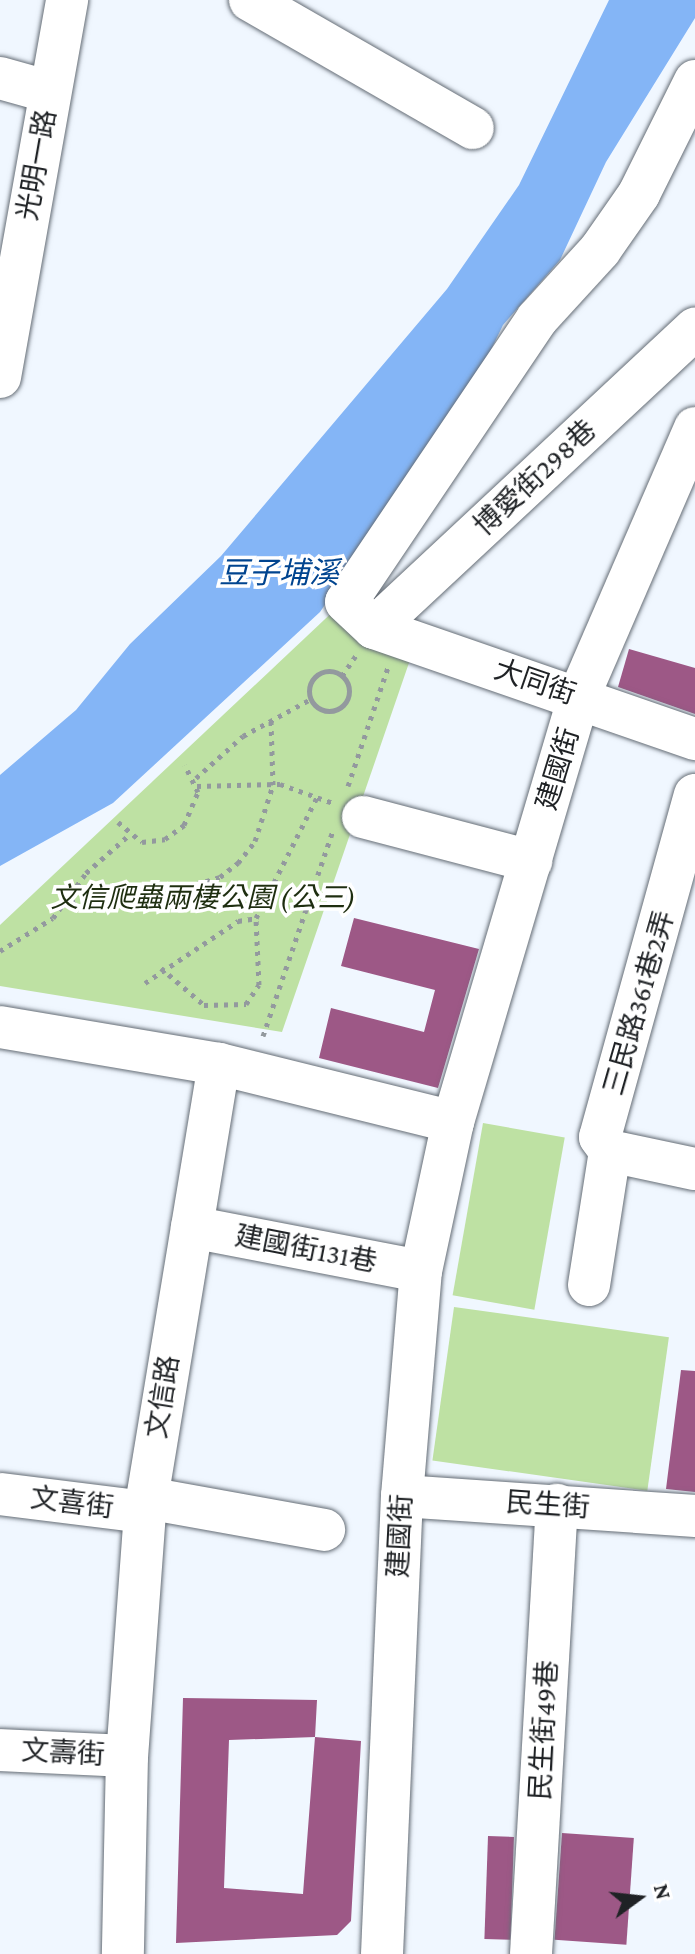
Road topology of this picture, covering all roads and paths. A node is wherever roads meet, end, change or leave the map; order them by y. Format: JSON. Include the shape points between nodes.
{"nodes":[{"id":1,"x":67,"y":0,"type":"edge"},
{"id":2,"x":250,"y":0,"type":"edge"},
{"id":3,"x":0,"y":78,"type":"edge"},
{"id":4,"x":695,"y":81,"type":"edge"},
{"id":5,"x":50,"y":92,"type":"junction"},
{"id":6,"x":473,"y":128,"type":"dead end"},
{"id":7,"x":695,"y":329,"type":"edge"},
{"id":8,"x":0,"y":377,"type":"edge"},
{"id":9,"x":695,"y":428,"type":"edge"},
{"id":10,"x":386,"y":632,"type":"junction"},
{"id":11,"x":579,"y":696,"type":"junction"},
{"id":12,"x":311,"y":699,"type":"junction"},
{"id":13,"x":271,"y":721,"type":"junction"},
{"id":14,"x":695,"y":739,"type":"edge"},
{"id":15,"x":185,"y":765,"type":"dead end"},
{"id":16,"x":196,"y":778,"type":"junction"},
{"id":17,"x":273,"y":785,"type":"junction"},
{"id":18,"x":197,"y":786,"type":"junction"},
{"id":19,"x":695,"y":795,"type":"edge"},
{"id":20,"x":317,"y":797,"type":"junction"},
{"id":21,"x":352,"y":812,"type":"junction"},
{"id":22,"x":118,"y":822,"type":"dead end"},
{"id":23,"x":128,"y":836,"type":"junction"},
{"id":24,"x":531,"y":861,"type":"junction"},
{"id":25,"x":62,"y":905,"type":"junction"},
{"id":26,"x":256,"y":918,"type":"junction"},
{"id":27,"x":0,"y":951,"type":"edge"},
{"id":28,"x":161,"y":967,"type":"junction"},
{"id":29,"x":145,"y":983,"type":"dead end"},
{"id":30,"x":0,"y":1027,"type":"edge"},
{"id":31,"x":263,"y":1036,"type":"dead end"},
{"id":32,"x":219,"y":1064,"type":"junction"},
{"id":33,"x":453,"y":1122,"type":"junction"},
{"id":34,"x":610,"y":1151,"type":"junction"},
{"id":35,"x":695,"y":1169,"type":"edge"},
{"id":36,"x":192,"y":1227,"type":"junction"},
{"id":37,"x":421,"y":1271,"type":"junction"},
{"id":38,"x":589,"y":1285,"type":"dead end"},
{"id":39,"x":0,"y":1494,"type":"edge"},
{"id":40,"x":402,"y":1496,"type":"junction"},
{"id":41,"x":146,"y":1505,"type":"junction"},
{"id":42,"x":557,"y":1505,"type":"junction"},
{"id":43,"x":695,"y":1516,"type":"edge"},
{"id":44,"x":324,"y":1530,"type":"dead end"},
{"id":45,"x":0,"y":1750,"type":"edge"},
{"id":46,"x":127,"y":1756,"type":"junction"},
{"id":47,"x":123,"y":1954,"type":"edge"},
{"id":48,"x":382,"y":1954,"type":"edge"},
{"id":49,"x":531,"y":1954,"type":"edge"}],
"edges":[{"from":1,"to":5,"type":"street","name":"光明一路"},
{"from":2,"to":6,"type":"street"},
{"from":3,"to":5,"type":"street"},
{"from":4,"to":10,"type":"street","via":[[639,194],[600,250],[537,319],[346,602]]},
{"from":5,"to":8,"type":"street","name":"光明一路"},
{"from":7,"to":10,"type":"street","name":"博愛街298巷"},
{"from":9,"to":11,"type":"street","name":"建國街"},
{"from":10,"to":11,"type":"street","name":"大同街"},
{"from":10,"to":21,"type":"path"},
{"from":11,"to":14,"type":"street","name":"大同街"},
{"from":11,"to":24,"type":"street","name":"建國街"},
{"from":12,"to":12,"type":"path","via":[[312,679],[323,672],[336,672],[348,687],[347,700],[332,711]]},
{"from":12,"to":13,"type":"path"},
{"from":13,"to":16,"type":"path","via":[[221,751]]},
{"from":13,"to":17,"type":"path"},
{"from":15,"to":16,"type":"path"},
{"from":16,"to":18,"type":"path"},
{"from":17,"to":18,"type":"path"},
{"from":17,"to":20,"type":"path"},
{"from":17,"to":25,"type":"path","via":[[255,841],[220,877],[187,887],[176,901],[124,899],[125,891]]},
{"from":18,"to":23,"type":"path","via":[[193,815],[174,833],[153,842]]},
{"from":19,"to":34,"type":"street","name":"三民路361巷2弄","via":[[684,853],[600,1137]]},
{"from":20,"to":21,"type":"path"},
{"from":20,"to":26,"type":"path"},
{"from":21,"to":24,"type":"street"},
{"from":21,"to":31,"type":"path"},
{"from":22,"to":23,"type":"path"},
{"from":23,"to":25,"type":"path"},
{"from":24,"to":33,"type":"street","name":"建國街"},
{"from":25,"to":27,"type":"path","via":[[38,930]]},
{"from":26,"to":28,"type":"path","via":[[238,921]]},
{"from":26,"to":28,"type":"path","via":[[259,985],[246,1004],[204,1005]]},
{"from":28,"to":29,"type":"path"},
{"from":30,"to":32,"type":"street"},
{"from":32,"to":33,"type":"street"},
{"from":32,"to":36,"type":"street","name":"文信路"},
{"from":33,"to":37,"type":"street","name":"建國街"},
{"from":34,"to":35,"type":"street"},
{"from":34,"to":38,"type":"street"},
{"from":36,"to":37,"type":"street","name":"建國街131巷"},
{"from":36,"to":41,"type":"street","name":"文信路"},
{"from":37,"to":40,"type":"street","name":"建國街"},
{"from":39,"to":41,"type":"street","name":"文喜街"},
{"from":40,"to":42,"type":"street","name":"民生街"},
{"from":40,"to":48,"type":"street","name":"建國街"},
{"from":41,"to":44,"type":"street","name":"文喜街"},
{"from":41,"to":46,"type":"street","name":"文信路"},
{"from":42,"to":43,"type":"street","name":"民生街"},
{"from":42,"to":49,"type":"street","name":"民生街49巷"},
{"from":45,"to":46,"type":"street","name":"文壽街"},
{"from":46,"to":47,"type":"street","name":"文信路"}]}
